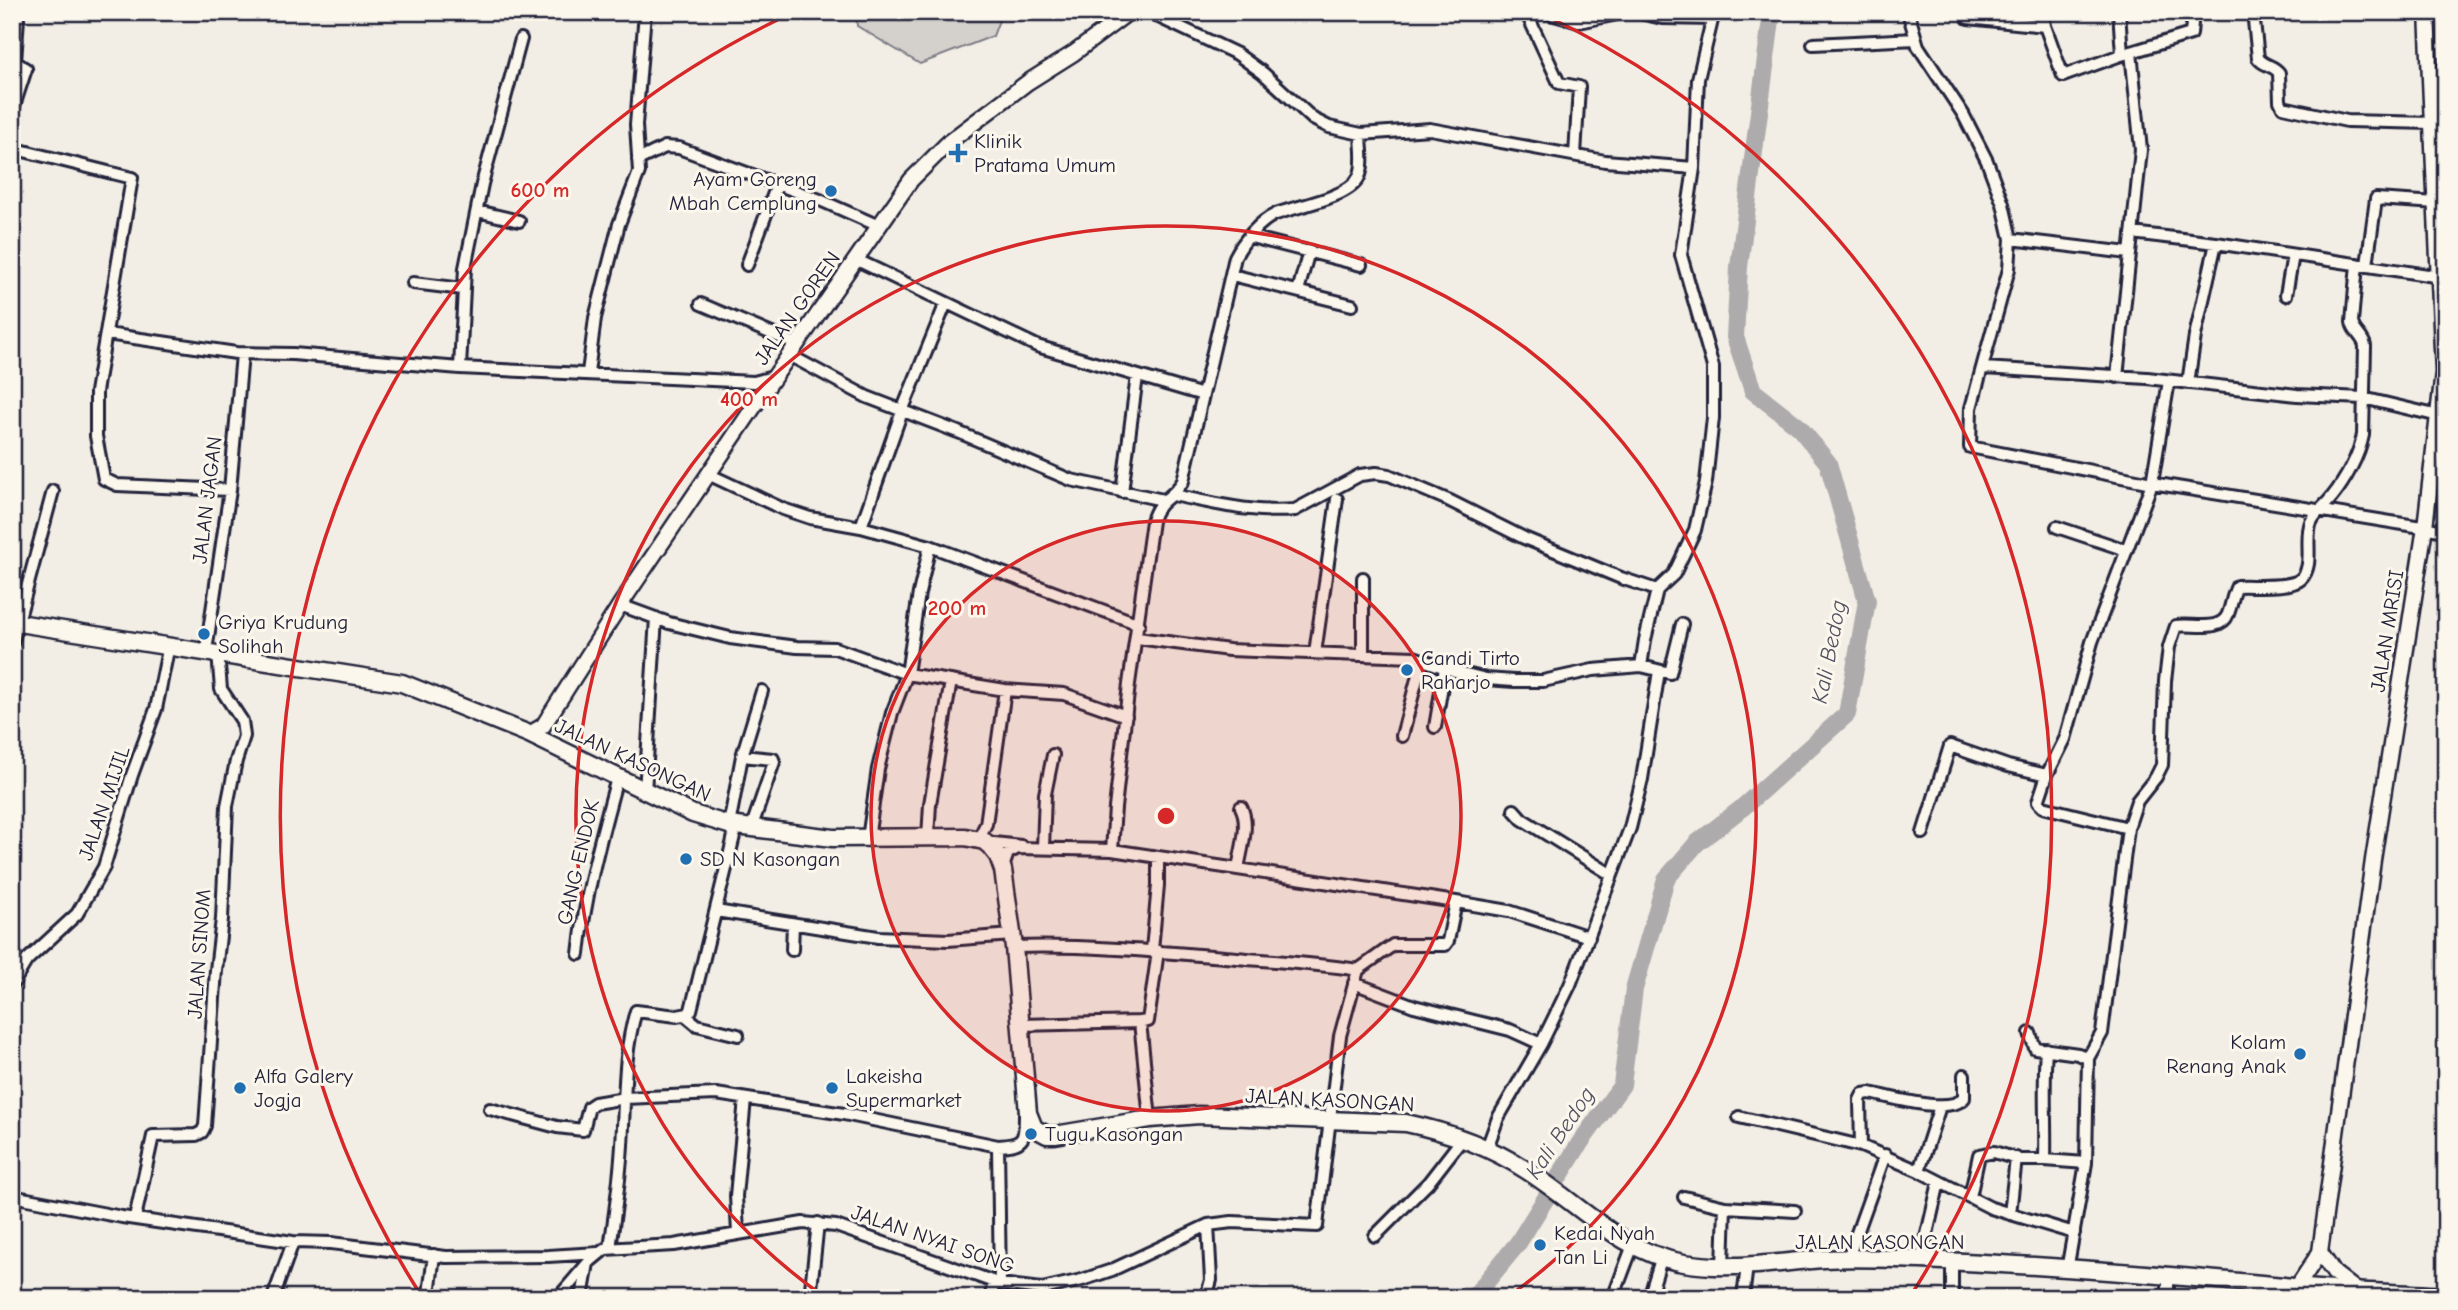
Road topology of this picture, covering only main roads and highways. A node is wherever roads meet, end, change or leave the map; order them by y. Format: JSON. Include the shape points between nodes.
{"nodes":[{"id":1,"x":15,"y":622,"type":"edge"},
{"id":2,"x":2301,"y":1291,"type":"edge"},
{"id":3,"x":2446,"y":1296,"type":"edge"}],
"edges":[{"from":1,"to":2,"type":"main road","name":"JALAN KASONGAN","via":[[402,683],[539,734],[645,792],[729,825],[806,836],[981,840],[995,851],[1003,870],[1028,1114],[1034,1128],[1047,1135],[1150,1119],[1222,1115],[1406,1123],[1487,1148],[1528,1171],[1633,1245],[1682,1263],[1747,1266],[1848,1258],[1921,1260],[2168,1276]]},
{"from":2,"to":3,"type":"main road","name":"JALAN KASONGAN"}]}
